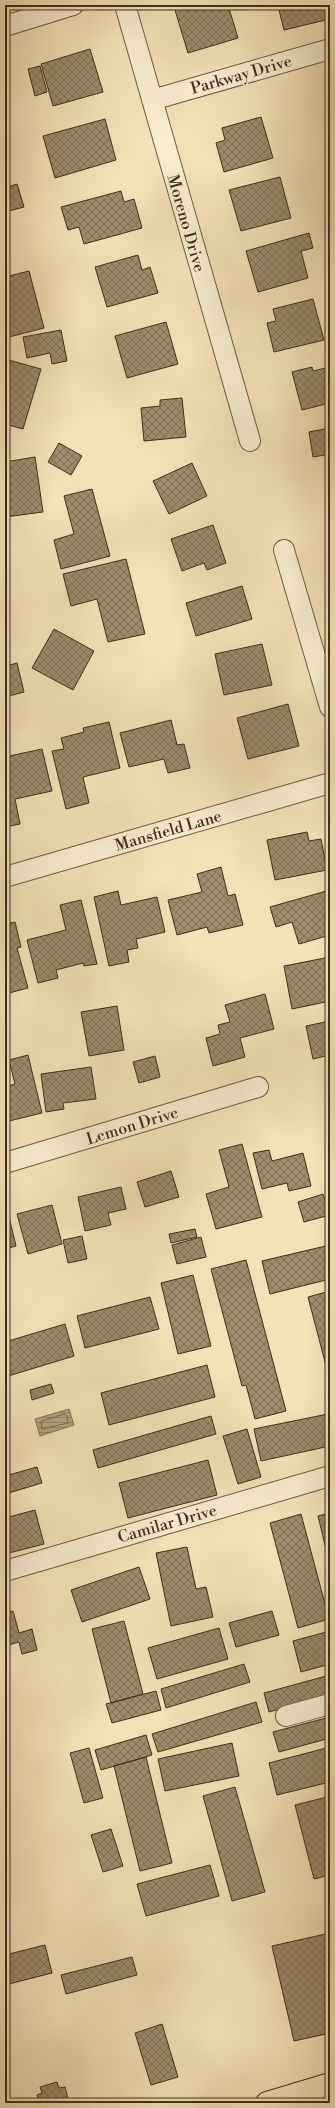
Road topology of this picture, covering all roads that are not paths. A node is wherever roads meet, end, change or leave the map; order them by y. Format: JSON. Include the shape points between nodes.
{"nodes":[{"id":1,"x":72,"y":5,"type":"edge"},
{"id":2,"x":125,"y":5,"type":"edge"},
{"id":3,"x":5,"y":26,"type":"edge"},
{"id":4,"x":330,"y":49,"type":"edge"},
{"id":5,"x":152,"y":100,"type":"junction"},
{"id":6,"x":250,"y":441,"type":"dead end"},
{"id":7,"x":284,"y":550,"type":"dead end"},
{"id":8,"x":330,"y":707,"type":"edge"},
{"id":9,"x":330,"y":783,"type":"edge"},
{"id":10,"x":5,"y":877,"type":"edge"},
{"id":11,"x":258,"y":1087,"type":"dead end"},
{"id":12,"x":5,"y":1163,"type":"edge"},
{"id":13,"x":330,"y":1476,"type":"edge"},
{"id":14,"x":5,"y":1571,"type":"edge"},
{"id":15,"x":330,"y":1704,"type":"edge"},
{"id":16,"x":286,"y":1716,"type":"dead end"},
{"id":17,"x":330,"y":2084,"type":"edge"},
{"id":18,"x":267,"y":2103,"type":"edge"}],
"edges":[{"from":1,"to":3,"type":"street"},
{"from":2,"to":5,"type":"street","name":"Moreno Drive"},
{"from":4,"to":5,"type":"street","name":"Parkway Drive"},
{"from":5,"to":6,"type":"street","name":"Moreno Drive"},
{"from":7,"to":8,"type":"street"},
{"from":9,"to":10,"type":"street","name":"Mansfield Lane"},
{"from":11,"to":12,"type":"street","name":"Lemon Drive"},
{"from":13,"to":14,"type":"street","name":"Camilar Drive"},
{"from":15,"to":16,"type":"street"},
{"from":17,"to":18,"type":"main road"}]}
